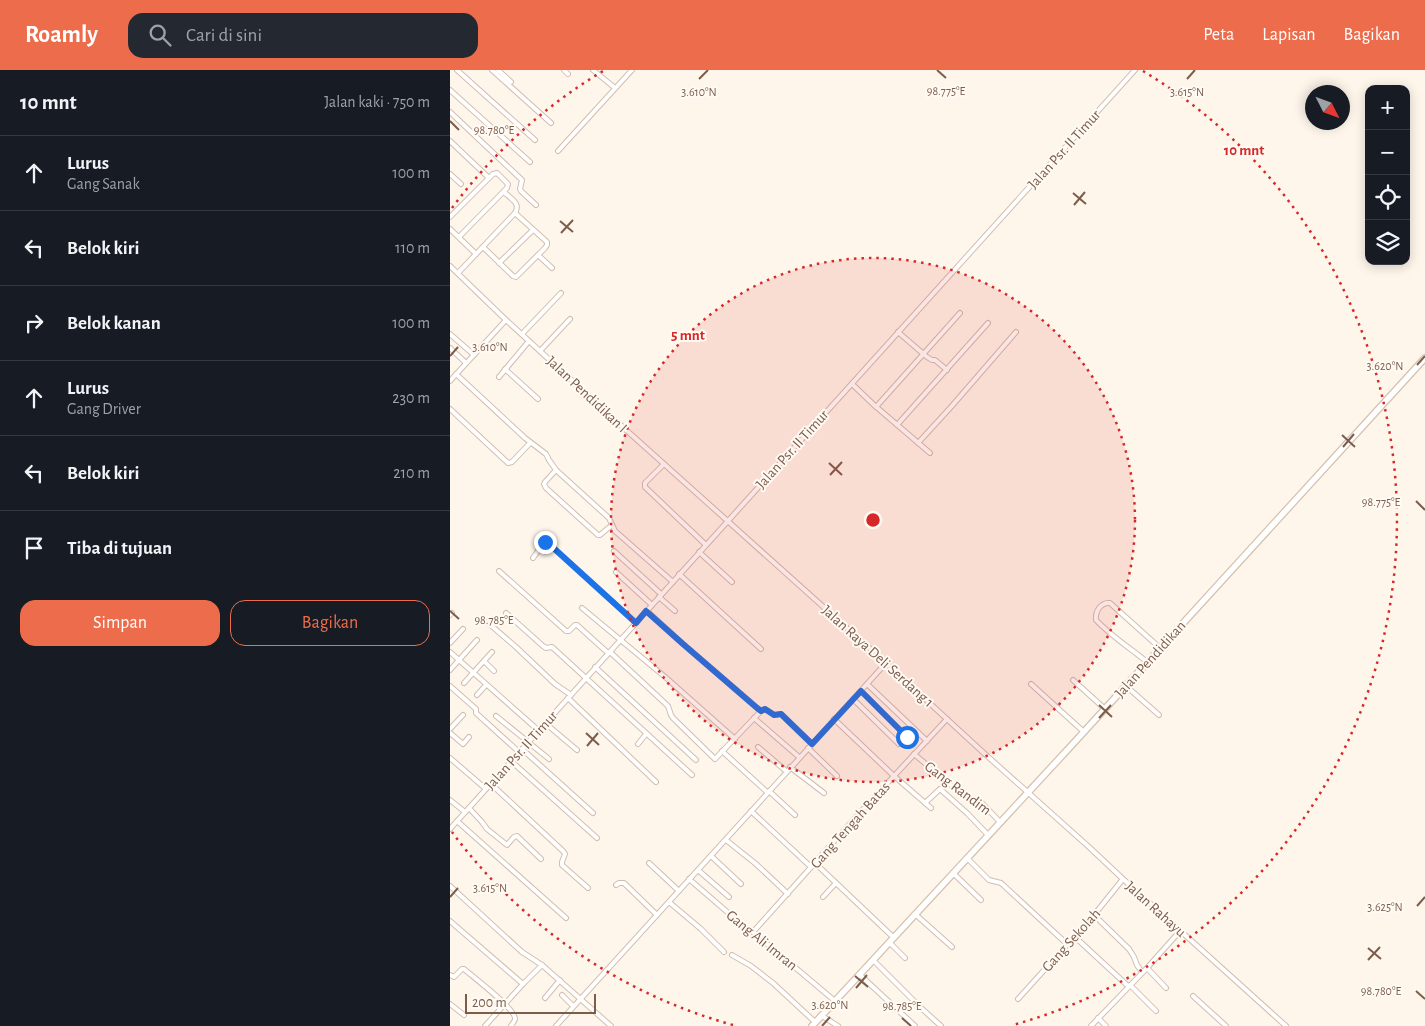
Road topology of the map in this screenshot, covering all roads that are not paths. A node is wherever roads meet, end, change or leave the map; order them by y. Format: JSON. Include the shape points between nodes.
{"nodes":[{"id":1,"x":457,"y":70,"type":"edge"},
{"id":2,"x":492,"y":70,"type":"edge"},
{"id":3,"x":498,"y":70,"type":"edge"},
{"id":4,"x":564,"y":70,"type":"edge"},
{"id":5,"x":594,"y":70,"type":"edge"},
{"id":6,"x":632,"y":70,"type":"edge"},
{"id":7,"x":1135,"y":70,"type":"edge"},
{"id":8,"x":568,"y":74,"type":"dead end"},
{"id":9,"x":511,"y":82,"type":"dead end"},
{"id":10,"x":615,"y":88,"type":"junction"},
{"id":11,"x":450,"y":90,"type":"edge"},
{"id":12,"x":450,"y":112,"type":"edge"},
{"id":13,"x":550,"y":123,"type":"dead end"},
{"id":14,"x":535,"y":140,"type":"dead end"},
{"id":15,"x":450,"y":141,"type":"edge"},
{"id":16,"x":558,"y":151,"type":"dead end"},
{"id":17,"x":530,"y":162,"type":"dead end"},
{"id":18,"x":450,"y":174,"type":"edge"},
{"id":19,"x":489,"y":178,"type":"junction"},
{"id":20,"x":461,"y":184,"type":"dead end"},
{"id":21,"x":504,"y":192,"type":"junction"},
{"id":22,"x":536,"y":205,"type":"dead end"},
{"id":23,"x":515,"y":213,"type":"junction"},
{"id":24,"x":450,"y":217,"type":"edge"},
{"id":25,"x":450,"y":229,"type":"edge"},
{"id":26,"x":533,"y":230,"type":"junction"},
{"id":27,"x":459,"y":238,"type":"junction"},
{"id":28,"x":483,"y":247,"type":"junction"},
{"id":29,"x":476,"y":254,"type":"junction"},
{"id":30,"x":538,"y":255,"type":"junction"},
{"id":31,"x":500,"y":264,"type":"junction"},
{"id":32,"x":450,"y":266,"type":"edge"},
{"id":33,"x":552,"y":268,"type":"dead end"},
{"id":34,"x":458,"y":273,"type":"junction"},
{"id":35,"x":561,"y":294,"type":"dead end"},
{"id":36,"x":960,"y":313,"type":"dead end"},
{"id":37,"x":570,"y":319,"type":"dead end"},
{"id":38,"x":506,"y":320,"type":"junction"},
{"id":39,"x":988,"y":323,"type":"dead end"},
{"id":40,"x":898,"y":332,"type":"junction"},
{"id":41,"x":1016,"y":332,"type":"dead end"},
{"id":42,"x":450,"y":334,"type":"edge"},
{"id":43,"x":522,"y":334,"type":"junction"},
{"id":44,"x":529,"y":342,"type":"junction"},
{"id":45,"x":450,"y":348,"type":"edge"},
{"id":46,"x":540,"y":351,"type":"junction"},
{"id":47,"x":923,"y":354,"type":"junction"},
{"id":48,"x":474,"y":355,"type":"junction"},
{"id":49,"x":1425,"y":358,"type":"edge"},
{"id":50,"x":466,"y":363,"type":"junction"},
{"id":51,"x":505,"y":369,"type":"junction"},
{"id":52,"x":946,"y":370,"type":"junction"},
{"id":53,"x":456,"y":374,"type":"junction"},
{"id":54,"x":499,"y":376,"type":"dead end"},
{"id":55,"x":450,"y":381,"type":"edge"},
{"id":56,"x":852,"y":384,"type":"junction"},
{"id":57,"x":538,"y":399,"type":"dead end"},
{"id":58,"x":876,"y":407,"type":"junction"},
{"id":59,"x":450,"y":409,"type":"edge"},
{"id":60,"x":897,"y":425,"type":"junction"},
{"id":61,"x":530,"y":443,"type":"junction"},
{"id":62,"x":918,"y":443,"type":"junction"},
{"id":63,"x":930,"y":453,"type":"dead end"},
{"id":64,"x":664,"y":464,"type":"junction"},
{"id":65,"x":556,"y":470,"type":"junction"},
{"id":66,"x":727,"y":520,"type":"junction"},
{"id":67,"x":612,"y":525,"type":"junction"},
{"id":68,"x":706,"y":545,"type":"junction"},
{"id":69,"x":614,"y":551,"type":"dead end"},
{"id":70,"x":699,"y":552,"type":"junction"},
{"id":71,"x":532,"y":558,"type":"dead end"},
{"id":72,"x":499,"y":572,"type":"dead end"},
{"id":73,"x":616,"y":572,"type":"dead end"},
{"id":74,"x":679,"y":574,"type":"junction"},
{"id":75,"x":672,"y":582,"type":"junction"},
{"id":76,"x":732,"y":582,"type":"dead end"},
{"id":77,"x":660,"y":595,"type":"junction"},
{"id":78,"x":652,"y":605,"type":"junction"},
{"id":79,"x":582,"y":608,"type":"dead end"},
{"id":80,"x":646,"y":611,"type":"junction"},
{"id":81,"x":675,"y":611,"type":"dead end"},
{"id":82,"x":506,"y":613,"type":"dead end"},
{"id":83,"x":487,"y":622,"type":"dead end"},
{"id":84,"x":636,"y":623,"type":"junction"},
{"id":85,"x":463,"y":629,"type":"dead end"},
{"id":86,"x":621,"y":639,"type":"junction"},
{"id":87,"x":477,"y":640,"type":"dead end"},
{"id":88,"x":450,"y":643,"type":"edge"},
{"id":89,"x":761,"y":648,"type":"dead end"},
{"id":90,"x":1160,"y":648,"type":"junction"},
{"id":91,"x":450,"y":652,"type":"edge"},
{"id":92,"x":492,"y":652,"type":"dead end"},
{"id":93,"x":609,"y":652,"type":"junction"},
{"id":94,"x":459,"y":660,"type":"junction"},
{"id":95,"x":484,"y":661,"type":"junction"},
{"id":96,"x":1147,"y":662,"type":"junction"},
{"id":97,"x":886,"y":663,"type":"junction"},
{"id":98,"x":595,"y":667,"type":"junction"},
{"id":99,"x":450,"y":670,"type":"edge"},
{"id":100,"x":494,"y":671,"type":"dead end"},
{"id":101,"x":473,"y":673,"type":"junction"},
{"id":102,"x":586,"y":678,"type":"junction"},
{"id":103,"x":1073,"y":680,"type":"dead end"},
{"id":104,"x":464,"y":683,"type":"dead end"},
{"id":105,"x":867,"y":684,"type":"junction"},
{"id":106,"x":1031,"y":684,"type":"dead end"},
{"id":107,"x":486,"y":685,"type":"junction"},
{"id":108,"x":450,"y":686,"type":"edge"},
{"id":109,"x":1126,"y":686,"type":"junction"},
{"id":110,"x":861,"y":691,"type":"junction"},
{"id":111,"x":477,"y":695,"type":"dead end"},
{"id":112,"x":569,"y":696,"type":"junction"},
{"id":113,"x":853,"y":698,"type":"junction"},
{"id":114,"x":1105,"y":709,"type":"junction"},
{"id":115,"x":761,"y":711,"type":"junction"},
{"id":116,"x":463,"y":715,"type":"dead end"},
{"id":117,"x":1159,"y":715,"type":"dead end"},
{"id":118,"x":496,"y":716,"type":"dead end"},
{"id":119,"x":754,"y":718,"type":"junction"},
{"id":120,"x":834,"y":719,"type":"junction"},
{"id":121,"x":947,"y":719,"type":"junction"},
{"id":122,"x":545,"y":723,"type":"junction"},
{"id":123,"x":538,"y":730,"type":"junction"},
{"id":124,"x":450,"y":731,"type":"edge"},
{"id":125,"x":1084,"y":732,"type":"junction"},
{"id":126,"x":646,"y":734,"type":"junction"},
{"id":127,"x":469,"y":737,"type":"dead end"},
{"id":128,"x":907,"y":737,"type":"dead end"},
{"id":129,"x":735,"y":739,"type":"junction"},
{"id":130,"x":927,"y":741,"type":"junction"},
{"id":131,"x":528,"y":743,"type":"junction"},
{"id":132,"x":638,"y":744,"type":"dead end"},
{"id":133,"x":812,"y":744,"type":"junction"},
{"id":134,"x":899,"y":744,"type":"dead end"},
{"id":135,"x":758,"y":747,"type":"dead end"},
{"id":136,"x":808,"y":748,"type":"junction"},
{"id":137,"x":521,"y":750,"type":"junction"},
{"id":138,"x":577,"y":750,"type":"dead end"},
{"id":139,"x":722,"y":751,"type":"junction"},
{"id":140,"x":914,"y":754,"type":"junction"},
{"id":141,"x":799,"y":757,"type":"junction"},
{"id":142,"x":450,"y":758,"type":"edge"},
{"id":143,"x":548,"y":758,"type":"dead end"},
{"id":144,"x":696,"y":760,"type":"dead end"},
{"id":145,"x":511,"y":761,"type":"junction"},
{"id":146,"x":790,"y":767,"type":"junction"},
{"id":147,"x":786,"y":771,"type":"junction"},
{"id":148,"x":692,"y":775,"type":"dead end"},
{"id":149,"x":837,"y":776,"type":"dead end"},
{"id":150,"x":894,"y":776,"type":"junction"},
{"id":151,"x":656,"y":782,"type":"dead end"},
{"id":152,"x":491,"y":784,"type":"junction"},
{"id":153,"x":486,"y":789,"type":"junction"},
{"id":154,"x":768,"y":792,"type":"junction"},
{"id":155,"x":1027,"y":792,"type":"junction"},
{"id":156,"x":824,"y":793,"type":"dead end"},
{"id":157,"x":450,"y":800,"type":"edge"},
{"id":158,"x":925,"y":803,"type":"junction"},
{"id":159,"x":469,"y":808,"type":"junction"},
{"id":160,"x":931,"y":808,"type":"dead end"},
{"id":161,"x":751,"y":811,"type":"junction"},
{"id":162,"x":465,"y":812,"type":"junction"},
{"id":163,"x":593,"y":812,"type":"dead end"},
{"id":164,"x":795,"y":815,"type":"dead end"},
{"id":165,"x":457,"y":821,"type":"junction"},
{"id":166,"x":1000,"y":822,"type":"junction"},
{"id":167,"x":450,"y":829,"type":"edge"},
{"id":168,"x":988,"y":835,"type":"junction"},
{"id":169,"x":597,"y":838,"type":"dead end"},
{"id":170,"x":726,"y":840,"type":"junction"},
{"id":171,"x":711,"y":856,"type":"junction"},
{"id":172,"x":966,"y":858,"type":"junction"},
{"id":173,"x":541,"y":859,"type":"dead end"},
{"id":174,"x":649,"y":863,"type":"dead end"},
{"id":175,"x":815,"y":863,"type":"junction"},
{"id":176,"x":811,"y":867,"type":"junction"},
{"id":177,"x":698,"y":870,"type":"junction"},
{"id":178,"x":953,"y":873,"type":"junction"},
{"id":179,"x":689,"y":879,"type":"junction"},
{"id":180,"x":1123,"y":880,"type":"junction"},
{"id":181,"x":836,"y":882,"type":"junction"},
{"id":182,"x":742,"y":884,"type":"dead end"},
{"id":183,"x":616,"y":885,"type":"dead end"},
{"id":184,"x":450,"y":886,"type":"edge"},
{"id":185,"x":588,"y":888,"type":"dead end"},
{"id":186,"x":678,"y":891,"type":"junction"},
{"id":187,"x":788,"y":894,"type":"junction"},
{"id":188,"x":729,"y":897,"type":"dead end"},
{"id":189,"x":823,"y":897,"type":"dead end"},
{"id":190,"x":981,"y":900,"type":"dead end"},
{"id":191,"x":669,"y":902,"type":"junction"},
{"id":192,"x":915,"y":914,"type":"junction"},
{"id":193,"x":657,"y":915,"type":"junction"},
{"id":194,"x":1094,"y":915,"type":"junction"},
{"id":195,"x":566,"y":918,"type":"dead end"},
{"id":196,"x":450,"y":921,"type":"edge"},
{"id":197,"x":1180,"y":931,"type":"junction"},
{"id":198,"x":753,"y":932,"type":"junction"},
{"id":199,"x":1075,"y":937,"type":"junction"},
{"id":200,"x":891,"y":940,"type":"junction"},
{"id":201,"x":1068,"y":944,"type":"junction"},
{"id":202,"x":952,"y":947,"type":"dead end"},
{"id":203,"x":724,"y":952,"type":"dead end"},
{"id":204,"x":732,"y":955,"type":"dead end"},
{"id":205,"x":905,"y":958,"type":"dead end"},
{"id":206,"x":872,"y":960,"type":"junction"},
{"id":207,"x":542,"y":965,"type":"junction"},
{"id":208,"x":1146,"y":968,"type":"junction"},
{"id":209,"x":1142,"y":972,"type":"junction"},
{"id":210,"x":859,"y":974,"type":"junction"},
{"id":211,"x":450,"y":975,"type":"edge"},
{"id":212,"x":560,"y":980,"type":"junction"},
{"id":213,"x":523,"y":984,"type":"junction"},
{"id":214,"x":1129,"y":986,"type":"junction"},
{"id":215,"x":1166,"y":988,"type":"dead end"},
{"id":216,"x":562,"y":995,"type":"dead end"},
{"id":217,"x":1193,"y":996,"type":"dead end"},
{"id":218,"x":545,"y":998,"type":"dead end"},
{"id":219,"x":580,"y":998,"type":"junction"},
{"id":220,"x":1018,"y":999,"type":"dead end"},
{"id":221,"x":834,"y":1002,"type":"junction"},
{"id":222,"x":505,"y":1003,"type":"junction"},
{"id":223,"x":450,"y":1004,"type":"edge"},
{"id":224,"x":573,"y":1006,"type":"junction"},
{"id":225,"x":1156,"y":1011,"type":"dead end"},
{"id":226,"x":464,"y":1015,"type":"dead end"},
{"id":227,"x":822,"y":1016,"type":"junction"},
{"id":228,"x":1098,"y":1018,"type":"junction"},
{"id":229,"x":814,"y":1024,"type":"edge"},
{"id":230,"x":485,"y":1026,"type":"edge"},
{"id":231,"x":511,"y":1026,"type":"edge"},
{"id":232,"x":556,"y":1026,"type":"edge"},
{"id":233,"x":611,"y":1026,"type":"edge"},
{"id":234,"x":838,"y":1026,"type":"edge"},
{"id":235,"x":915,"y":1026,"type":"edge"},
{"id":236,"x":941,"y":1026,"type":"edge"},
{"id":237,"x":1091,"y":1026,"type":"edge"},
{"id":238,"x":1106,"y":1026,"type":"edge"},
{"id":239,"x":1226,"y":1026,"type":"edge"},
{"id":240,"x":1286,"y":1026,"type":"edge"}],
"edges":[{"from":1,"to":14,"type":"street"},
{"from":2,"to":13,"type":"street"},
{"from":3,"to":9,"type":"street"},
{"from":4,"to":8,"type":"street"},
{"from":5,"to":10,"type":"street"},
{"from":6,"to":10,"type":"street"},
{"from":7,"to":40,"type":"street","name":"Jalan Psr. II Timur"},
{"from":10,"to":16,"type":"street"},
{"from":11,"to":17,"type":"street"},
{"from":12,"to":22,"type":"street","via":[[522,180],[521,190]]},
{"from":15,"to":19,"type":"street"},
{"from":18,"to":20,"type":"street"},
{"from":19,"to":21,"type":"street","via":[[496,173],[507,182]]},
{"from":19,"to":24,"type":"street"},
{"from":21,"to":23,"type":"street","via":[[517,204]]},
{"from":21,"to":27,"type":"street"},
{"from":23,"to":26,"type":"street"},
{"from":23,"to":28,"type":"street"},
{"from":25,"to":27,"type":"street"},
{"from":26,"to":30,"type":"street","via":[[547,243]]},
{"from":26,"to":31,"type":"street"},
{"from":27,"to":29,"type":"street"},
{"from":28,"to":29,"type":"street"},
{"from":28,"to":31,"type":"street"},
{"from":29,"to":34,"type":"street"},
{"from":30,"to":31,"type":"street","via":[[516,277]]},
{"from":30,"to":33,"type":"street"},
{"from":32,"to":34,"type":"street","name":"Jalan Pendidikan I"},
{"from":34,"to":38,"type":"street","name":"Jalan Pendidikan I"},
{"from":35,"to":43,"type":"street"},
{"from":36,"to":47,"type":"street"},
{"from":37,"to":46,"type":"street"},
{"from":38,"to":43,"type":"street","name":"Jalan Pendidikan I"},
{"from":38,"to":48,"type":"street"},
{"from":39,"to":52,"type":"street"},
{"from":40,"to":47,"type":"street"},
{"from":40,"to":56,"type":"street","name":"Jalan Psr. II Timur"},
{"from":41,"to":62,"type":"street"},
{"from":42,"to":48,"type":"street"},
{"from":43,"to":44,"type":"street","name":"Jalan Pendidikan I"},
{"from":44,"to":46,"type":"street","name":"Jalan Pendidikan I"},
{"from":44,"to":51,"type":"street"},
{"from":45,"to":50,"type":"street"},
{"from":46,"to":64,"type":"street","name":"Jalan Pendidikan I"},
{"from":47,"to":52,"type":"street"},
{"from":47,"to":58,"type":"street"},
{"from":48,"to":50,"type":"street"},
{"from":49,"to":90,"type":"main road","name":"Jalan Pendidikan"},
{"from":50,"to":53,"type":"street"},
{"from":51,"to":54,"type":"street"},
{"from":51,"to":57,"type":"street"},
{"from":52,"to":60,"type":"street"},
{"from":53,"to":55,"type":"street"},
{"from":53,"to":61,"type":"street"},
{"from":56,"to":58,"type":"street"},
{"from":56,"to":66,"type":"street","name":"Jalan Psr. II Timur"},
{"from":58,"to":60,"type":"street"},
{"from":59,"to":61,"type":"street","via":[[508,463]]},
{"from":60,"to":62,"type":"street"},
{"from":61,"to":65,"type":"street","via":[[546,454]]},
{"from":62,"to":63,"type":"street"},
{"from":64,"to":66,"type":"street","name":"Jalan Pendidikan I"},
{"from":64,"to":68,"type":"street","via":[[645,483],[645,487]]},
{"from":65,"to":67,"type":"street","via":[[609,518]]},
{"from":65,"to":67,"type":"street","via":[[544,484],[546,488],[598,535]]},
{"from":66,"to":68,"type":"street","name":"Jalan Psr. II Timur"},
{"from":66,"to":97,"type":"street","name":"Jalan Raya Deli Serdang 1"},
{"from":67,"to":75,"type":"street"},
{"from":68,"to":70,"type":"street","name":"Jalan Psr. II Timur"},
{"from":69,"to":77,"type":"street"},
{"from":70,"to":74,"type":"street","name":"Jalan Psr. II Timur"},
{"from":70,"to":76,"type":"street"},
{"from":71,"to":84,"type":"street","via":[[547,542]]},
{"from":72,"to":93,"type":"street","via":[[566,631],[577,625]]},
{"from":73,"to":78,"type":"street"},
{"from":74,"to":75,"type":"street","name":"Jalan Psr. II Timur"},
{"from":74,"to":89,"type":"street"},
{"from":75,"to":77,"type":"street","name":"Jalan Psr. II Timur"},
{"from":77,"to":78,"type":"street","name":"Jalan Psr. II Timur"},
{"from":77,"to":81,"type":"street"},
{"from":78,"to":80,"type":"street","name":"Jalan Psr. II Timur"},
{"from":79,"to":86,"type":"street"},
{"from":80,"to":84,"type":"street","name":"Jalan Psr. II Timur"},
{"from":80,"to":115,"type":"street"},
{"from":82,"to":102,"type":"street","via":[[543,646],[552,647]]},
{"from":83,"to":112,"type":"street"},
{"from":84,"to":86,"type":"street","name":"Jalan Psr. II Timur"},
{"from":85,"to":88,"type":"street"},
{"from":86,"to":93,"type":"street","name":"Jalan Psr. II Timur"},
{"from":86,"to":129,"type":"street"},
{"from":87,"to":94,"type":"street"},
{"from":90,"to":96,"type":"main road","name":"Jalan Pendidikan"},
{"from":90,"to":96,"type":"street","via":[[1110,603],[1100,606],[1096,620]]},
{"from":91,"to":94,"type":"street"},
{"from":92,"to":95,"type":"street"},
{"from":93,"to":98,"type":"street","name":"Jalan Psr. II Timur"},
{"from":93,"to":139,"type":"street","via":[[668,706],[672,716],[715,759]]},
{"from":94,"to":99,"type":"street"},
{"from":94,"to":101,"type":"street"},
{"from":95,"to":100,"type":"street"},
{"from":95,"to":101,"type":"street"},
{"from":96,"to":109,"type":"main road","name":"Jalan Pendidikan"},
{"from":97,"to":105,"type":"street"},
{"from":97,"to":121,"type":"street","name":"Jalan Raya Deli Serdang 1"},
{"from":98,"to":102,"type":"street","name":"Jalan Psr. II Timur"},
{"from":98,"to":144,"type":"street"},
{"from":101,"to":104,"type":"street"},
{"from":101,"to":107,"type":"street"},
{"from":102,"to":112,"type":"street","name":"Jalan Psr. II Timur"},
{"from":102,"to":126,"type":"street"},
{"from":103,"to":114,"type":"street"},
{"from":105,"to":110,"type":"street"},
{"from":105,"to":130,"type":"street"},
{"from":106,"to":125,"type":"street"},
{"from":107,"to":111,"type":"street"},
{"from":107,"to":123,"type":"street"},
{"from":108,"to":137,"type":"street","via":[[476,709],[476,714]]},
{"from":109,"to":114,"type":"main road","name":"Jalan Pendidikan"},
{"from":109,"to":117,"type":"street"},
{"from":110,"to":113,"type":"street"},
{"from":110,"to":128,"type":"street"},
{"from":112,"to":122,"type":"street","name":"Jalan Psr. II Timur"},
{"from":112,"to":151,"type":"street"},
{"from":113,"to":120,"type":"street"},
{"from":113,"to":134,"type":"street"},
{"from":114,"to":125,"type":"main road","name":"Jalan Pendidikan"},
{"from":115,"to":119,"type":"street"},
{"from":115,"to":133,"type":"street","via":[[765,709],[774,715],[781,714]]},
{"from":116,"to":124,"type":"street"},
{"from":118,"to":131,"type":"street"},
{"from":119,"to":129,"type":"street"},
{"from":119,"to":141,"type":"street"},
{"from":120,"to":133,"type":"street"},
{"from":120,"to":150,"type":"street"},
{"from":121,"to":130,"type":"street","name":"Gang Tengah Batas"},
{"from":121,"to":155,"type":"street","name":"Jalan Raya Deli Serdang 1"},
{"from":122,"to":123,"type":"street","name":"Jalan Psr. II Timur"},
{"from":122,"to":138,"type":"street"},
{"from":123,"to":131,"type":"street","name":"Jalan Psr. II Timur"},
{"from":124,"to":127,"type":"street","via":[[463,744]]},
{"from":125,"to":155,"type":"main road","name":"Jalan Pendidikan"},
{"from":126,"to":132,"type":"street"},
{"from":126,"to":148,"type":"street"},
{"from":129,"to":139,"type":"street"},
{"from":130,"to":140,"type":"street","name":"Gang Tengah Batas"},
{"from":131,"to":137,"type":"street","name":"Jalan Psr. II Timur"},
{"from":131,"to":143,"type":"street"},
{"from":133,"to":136,"type":"street"},
{"from":135,"to":147,"type":"street"},
{"from":136,"to":141,"type":"street"},
{"from":136,"to":149,"type":"street"},
{"from":137,"to":145,"type":"street","name":"Jalan Psr. II Timur"},
{"from":137,"to":163,"type":"street"},
{"from":139,"to":154,"type":"street"},
{"from":140,"to":150,"type":"street","name":"Gang Tengah Batas"},
{"from":140,"to":166,"type":"street","name":"Gang Randim","via":[[964,796],[980,801]]},
{"from":141,"to":146,"type":"street"},
{"from":142,"to":153,"type":"street"},
{"from":145,"to":152,"type":"street","name":"Jalan Psr. II Timur"},
{"from":145,"to":169,"type":"street"},
{"from":146,"to":147,"type":"street"},
{"from":146,"to":156,"type":"street"},
{"from":147,"to":154,"type":"street"},
{"from":150,"to":158,"type":"street"},
{"from":150,"to":175,"type":"street","name":"Gang Tengah Batas"},
{"from":152,"to":153,"type":"street","name":"Jalan Psr. II Timur"},
{"from":152,"to":185,"type":"street","via":[[563,851],[562,865]]},
{"from":153,"to":159,"type":"street","name":"Jalan Psr. II Timur"},
{"from":154,"to":161,"type":"street"},
{"from":154,"to":164,"type":"street"},
{"from":155,"to":166,"type":"main road","name":"Jalan Pendidikan"},
{"from":155,"to":180,"type":"street","name":"Jalan Rahayu"},
{"from":157,"to":162,"type":"street"},
{"from":158,"to":160,"type":"street"},
{"from":158,"to":168,"type":"street","via":[[940,789]]},
{"from":159,"to":162,"type":"street","name":"Jalan Psr. II Timur"},
{"from":159,"to":173,"type":"street","via":[[506,845],[517,836]]},
{"from":161,"to":170,"type":"street"},
{"from":161,"to":176,"type":"street"},
{"from":162,"to":165,"type":"street","name":"Jalan Psr. II Timur"},
{"from":165,"to":167,"type":"street","name":"Jalan Psr. II Timur"},
{"from":165,"to":195,"type":"street"},
{"from":166,"to":168,"type":"main road","name":"Jalan Pendidikan"},
{"from":168,"to":172,"type":"main road","name":"Jalan Pendidikan"},
{"from":170,"to":171,"type":"street"},
{"from":170,"to":187,"type":"street"},
{"from":171,"to":177,"type":"street"},
{"from":171,"to":182,"type":"street"},
{"from":172,"to":178,"type":"main road","name":"Jalan Pendidikan"},
{"from":172,"to":201,"type":"street","via":[[989,880],[1001,883]]},
{"from":174,"to":186,"type":"street"},
{"from":175,"to":176,"type":"street","name":"Gang Tengah Batas"},
{"from":175,"to":181,"type":"street"},
{"from":176,"to":187,"type":"street","name":"Gang Tengah Batas"},
{"from":177,"to":179,"type":"street"},
{"from":177,"to":188,"type":"street"},
{"from":178,"to":190,"type":"street"},
{"from":178,"to":192,"type":"main road","name":"Jalan Pendidikan"},
{"from":179,"to":186,"type":"street"},
{"from":179,"to":198,"type":"street","name":"Gang Ali Imran"},
{"from":180,"to":194,"type":"street","name":"Gang Sekolah"},
{"from":180,"to":197,"type":"street","name":"Jalan Rahayu"},
{"from":181,"to":189,"type":"street"},
{"from":181,"to":200,"type":"street"},
{"from":183,"to":193,"type":"street","via":[[624,883]]},
{"from":184,"to":207,"type":"street","via":[[522,952]]},
{"from":186,"to":191,"type":"street"},
{"from":187,"to":198,"type":"street","name":"Gang Tengah Batas"},
{"from":191,"to":193,"type":"street"},
{"from":191,"to":203,"type":"street"},
{"from":192,"to":200,"type":"main road","name":"Jalan Pendidikan"},
{"from":192,"to":202,"type":"street"},
{"from":193,"to":219,"type":"street"},
{"from":194,"to":199,"type":"street","name":"Gang Sekolah"},
{"from":194,"to":209,"type":"street","via":[[1132,953]]},
{"from":196,"to":213,"type":"street"},
{"from":197,"to":208,"type":"street"},
{"from":197,"to":240,"type":"street","name":"Jalan Rahayu"},
{"from":198,"to":221,"type":"street","name":"Gang Ali Imran"},
{"from":199,"to":201,"type":"street","name":"Gang Sekolah"},
{"from":199,"to":214,"type":"street"},
{"from":200,"to":205,"type":"street"},
{"from":200,"to":206,"type":"main road","name":"Jalan Pendidikan"},
{"from":201,"to":220,"type":"street","name":"Gang Sekolah"},
{"from":204,"to":229,"type":"street","via":[[773,983]]},
{"from":206,"to":210,"type":"main road","name":"Jalan Pendidikan"},
{"from":206,"to":236,"type":"street"},
{"from":207,"to":212,"type":"street"},
{"from":207,"to":213,"type":"street"},
{"from":208,"to":209,"type":"street"},
{"from":208,"to":215,"type":"street"},
{"from":209,"to":214,"type":"street"},
{"from":210,"to":221,"type":"main road","name":"Jalan Pendidikan"},
{"from":210,"to":235,"type":"street"},
{"from":211,"to":222,"type":"street","via":[[453,977],[464,969]]},
{"from":212,"to":218,"type":"street"},
{"from":212,"to":219,"type":"street"},
{"from":213,"to":222,"type":"street"},
{"from":214,"to":225,"type":"street"},
{"from":214,"to":228,"type":"street"},
{"from":216,"to":224,"type":"street"},
{"from":217,"to":239,"type":"street"},
{"from":219,"to":224,"type":"street"},
{"from":219,"to":233,"type":"street"},
{"from":221,"to":227,"type":"main road","name":"Jalan Pendidikan"},
{"from":222,"to":230,"type":"street"},
{"from":222,"to":231,"type":"street","via":[[515,1017]]},
{"from":223,"to":226,"type":"street"},
{"from":224,"to":232,"type":"street"},
{"from":227,"to":229,"type":"main road","name":"Jalan Pendidikan"},
{"from":227,"to":234,"type":"street"},
{"from":228,"to":237,"type":"street"},
{"from":228,"to":238,"type":"street"}]}
